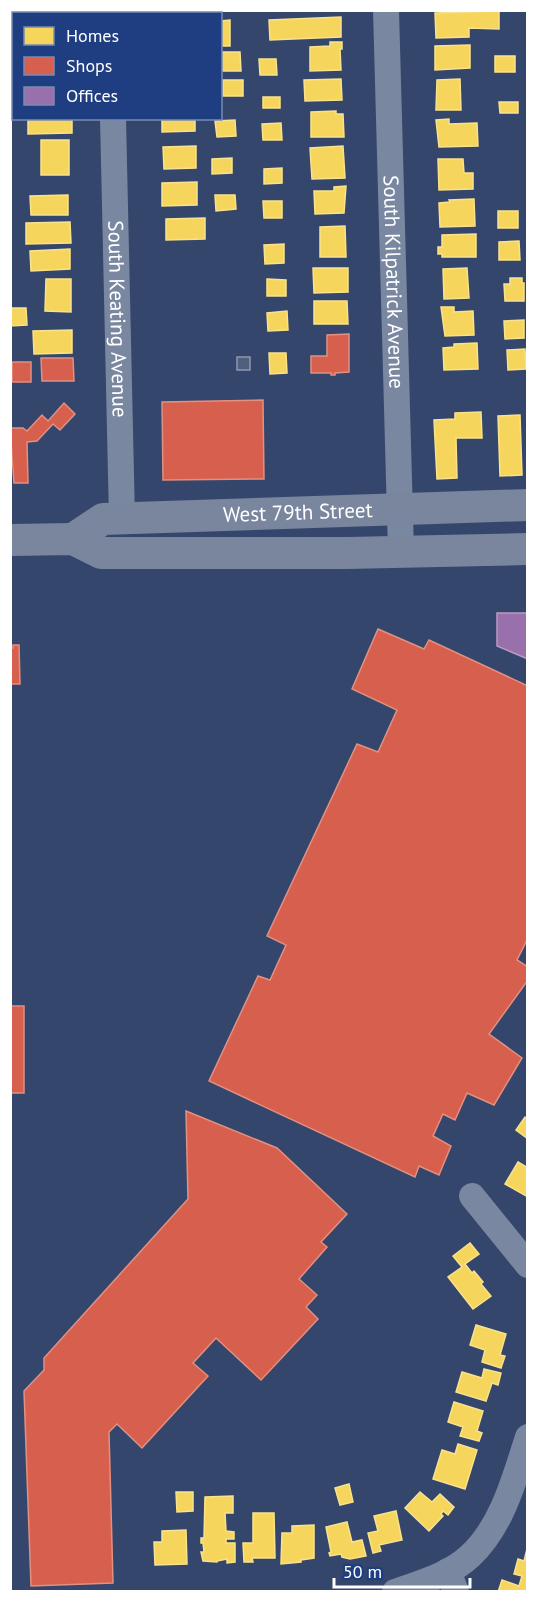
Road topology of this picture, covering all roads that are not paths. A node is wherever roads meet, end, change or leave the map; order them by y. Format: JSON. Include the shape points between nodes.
{"nodes":[{"id":1,"x":386,"y":10,"type":"edge"},
{"id":2,"x":113,"y":120,"type":"edge"},
{"id":3,"x":528,"y":505,"type":"edge"},
{"id":4,"x":400,"y":510,"type":"junction"},
{"id":5,"x":122,"y":519,"type":"junction"},
{"id":6,"x":73,"y":538,"type":"junction"},
{"id":7,"x":10,"y":540,"type":"edge"},
{"id":8,"x":528,"y":549,"type":"edge"},
{"id":9,"x":401,"y":552,"type":"junction"},
{"id":10,"x":472,"y":1196,"type":"dead end"},
{"id":11,"x":528,"y":1265,"type":"edge"},
{"id":12,"x":528,"y":1437,"type":"edge"},
{"id":13,"x":452,"y":1581,"type":"edge"},
{"id":14,"x":395,"y":1592,"type":"edge"}],
"edges":[{"from":1,"to":4,"type":"street","name":"South Kilpatrick Avenue"},
{"from":2,"to":5,"type":"street","name":"South Keating Avenue"},
{"from":3,"to":4,"type":"main road","name":"West 79th Street"},
{"from":4,"to":5,"type":"main road","name":"West 79th Street"},
{"from":4,"to":9,"type":"street","name":"South Kilpatrick Avenue"},
{"from":5,"to":6,"type":"main road","name":"West 79th Street","via":[[104,519]]},
{"from":6,"to":7,"type":"main road","name":"West 79th Street"},
{"from":6,"to":9,"type":"main road","name":"West 79th Street","via":[[101,553]]},
{"from":8,"to":9,"type":"main road","name":"West 79th Street"},
{"from":10,"to":11,"type":"street"},
{"from":12,"to":13,"type":"street","via":[[515,1478],[487,1536]]},
{"from":13,"to":14,"type":"street"}]}
